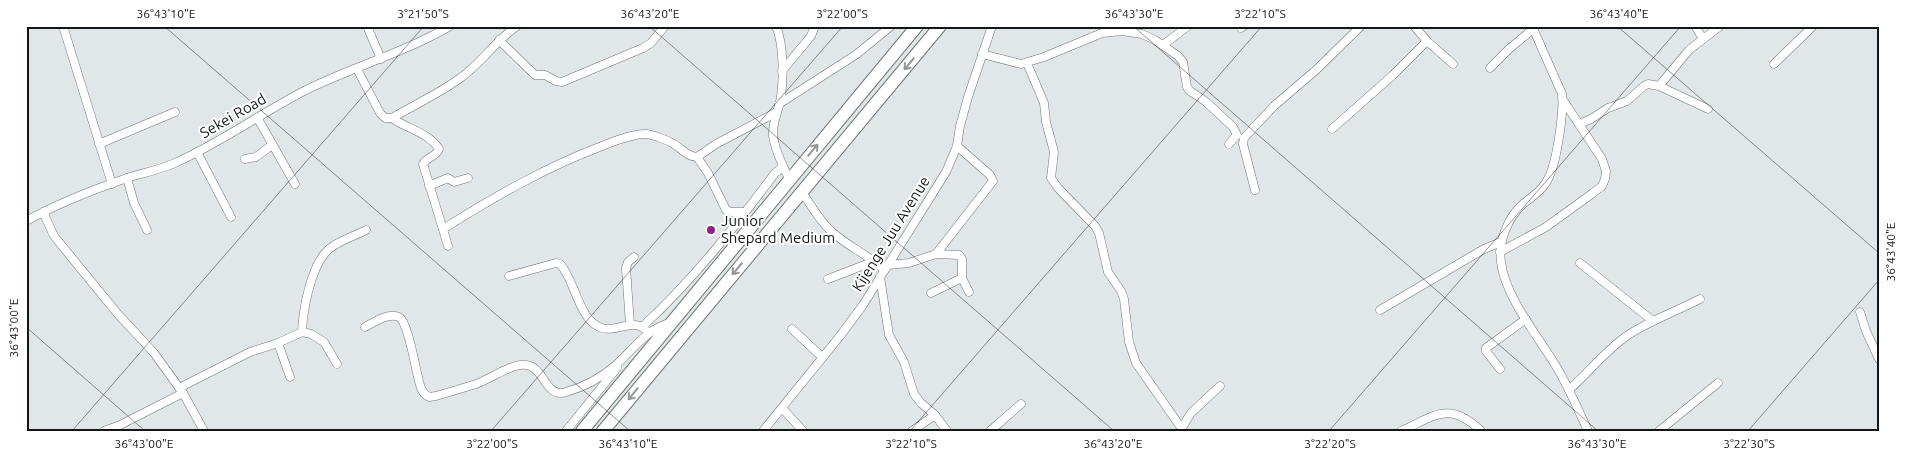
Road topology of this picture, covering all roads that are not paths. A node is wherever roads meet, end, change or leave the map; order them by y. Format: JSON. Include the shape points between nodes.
{"nodes":[{"id":1,"x":63,"y":26,"type":"edge"},
{"id":2,"x":366,"y":26,"type":"edge"},
{"id":3,"x":450,"y":26,"type":"edge"},
{"id":4,"x":517,"y":26,"type":"edge"},
{"id":5,"x":665,"y":26,"type":"edge"},
{"id":6,"x":776,"y":26,"type":"edge"},
{"id":7,"x":815,"y":26,"type":"edge"},
{"id":8,"x":890,"y":26,"type":"edge"},
{"id":9,"x":940,"y":26,"type":"edge"},
{"id":10,"x":992,"y":26,"type":"edge"},
{"id":11,"x":1188,"y":26,"type":"edge"},
{"id":12,"x":1361,"y":26,"type":"edge"},
{"id":13,"x":1414,"y":26,"type":"edge"},
{"id":14,"x":1695,"y":26,"type":"edge"},
{"id":15,"x":1720,"y":26,"type":"edge"},
{"id":16,"x":1813,"y":26,"type":"edge"},
{"id":17,"x":1533,"y":27,"type":"edge"},
{"id":18,"x":911,"y":30,"type":"edge"},
{"id":19,"x":1703,"y":39,"type":"junction"},
{"id":20,"x":499,"y":40,"type":"junction"},
{"id":21,"x":1427,"y":41,"type":"junction"},
{"id":22,"x":1163,"y":45,"type":"junction"},
{"id":23,"x":922,"y":49,"type":"junction"},
{"id":24,"x":982,"y":54,"type":"junction"},
{"id":25,"x":381,"y":59,"type":"junction"},
{"id":26,"x":1027,"y":63,"type":"junction"},
{"id":27,"x":1453,"y":64,"type":"dead end"},
{"id":28,"x":1774,"y":64,"type":"dead end"},
{"id":29,"x":1490,"y":68,"type":"dead end"},
{"id":30,"x":358,"y":69,"type":"junction"},
{"id":31,"x":782,"y":71,"type":"junction"},
{"id":32,"x":1659,"y":86,"type":"junction"},
{"id":33,"x":1563,"y":100,"type":"junction"},
{"id":34,"x":778,"y":108,"type":"junction"},
{"id":35,"x":1708,"y":108,"type":"dead end"},
{"id":36,"x":175,"y":112,"type":"dead end"},
{"id":37,"x":392,"y":118,"type":"junction"},
{"id":38,"x":258,"y":119,"type":"junction"},
{"id":39,"x":1579,"y":124,"type":"junction"},
{"id":40,"x":1332,"y":129,"type":"dead end"},
{"id":41,"x":99,"y":144,"type":"junction"},
{"id":42,"x":1229,"y":144,"type":"dead end"},
{"id":43,"x":272,"y":145,"type":"junction"},
{"id":44,"x":957,"y":146,"type":"junction"},
{"id":45,"x":197,"y":152,"type":"junction"},
{"id":46,"x":697,"y":157,"type":"junction"},
{"id":47,"x":245,"y":158,"type":"dead end"},
{"id":48,"x":784,"y":166,"type":"junction"},
{"id":49,"x":127,"y":178,"type":"junction"},
{"id":50,"x":468,"y":178,"type":"dead end"},
{"id":51,"x":790,"y":179,"type":"junction"},
{"id":52,"x":112,"y":184,"type":"junction"},
{"id":53,"x":295,"y":184,"type":"dead end"},
{"id":54,"x":429,"y":186,"type":"junction"},
{"id":55,"x":1255,"y":190,"type":"dead end"},
{"id":56,"x":802,"y":192,"type":"junction"},
{"id":57,"x":43,"y":212,"type":"junction"},
{"id":58,"x":743,"y":212,"type":"junction"},
{"id":59,"x":232,"y":217,"type":"dead end"},
{"id":60,"x":26,"y":221,"type":"edge"},
{"id":61,"x":443,"y":229,"type":"junction"},
{"id":62,"x":146,"y":230,"type":"dead end"},
{"id":63,"x":366,"y":230,"type":"dead end"},
{"id":64,"x":1501,"y":242,"type":"junction"},
{"id":65,"x":448,"y":246,"type":"dead end"},
{"id":66,"x":1500,"y":252,"type":"junction"},
{"id":67,"x":936,"y":254,"type":"junction"},
{"id":68,"x":634,"y":257,"type":"dead end"},
{"id":69,"x":875,"y":261,"type":"junction"},
{"id":70,"x":1580,"y":263,"type":"dead end"},
{"id":71,"x":884,"y":271,"type":"junction"},
{"id":72,"x":510,"y":276,"type":"dead end"},
{"id":73,"x":962,"y":278,"type":"junction"},
{"id":74,"x":828,"y":279,"type":"dead end"},
{"id":75,"x":970,"y":292,"type":"dead end"},
{"id":76,"x":931,"y":293,"type":"dead end"},
{"id":77,"x":1700,"y":299,"type":"dead end"},
{"id":78,"x":1380,"y":310,"type":"dead end"},
{"id":79,"x":1860,"y":312,"type":"dead end"},
{"id":80,"x":1526,"y":319,"type":"junction"},
{"id":81,"x":1653,"y":321,"type":"junction"},
{"id":82,"x":672,"y":322,"type":"junction"},
{"id":83,"x":630,"y":325,"type":"junction"},
{"id":84,"x":366,"y":326,"type":"dead end"},
{"id":85,"x":642,"y":326,"type":"junction"},
{"id":86,"x":792,"y":329,"type":"dead end"},
{"id":87,"x":302,"y":332,"type":"junction"},
{"id":88,"x":648,"y":332,"type":"junction"},
{"id":89,"x":278,"y":343,"type":"junction"},
{"id":90,"x":631,"y":351,"type":"junction"},
{"id":91,"x":822,"y":357,"type":"junction"},
{"id":92,"x":1879,"y":359,"type":"edge"},
{"id":93,"x":337,"y":364,"type":"dead end"},
{"id":94,"x":1500,"y":369,"type":"dead end"},
{"id":95,"x":290,"y":377,"type":"dead end"},
{"id":96,"x":1718,"y":383,"type":"dead end"},
{"id":97,"x":1220,"y":386,"type":"dead end"},
{"id":98,"x":1569,"y":390,"type":"junction"},
{"id":99,"x":181,"y":391,"type":"junction"},
{"id":100,"x":1021,"y":404,"type":"dead end"},
{"id":101,"x":782,"y":408,"type":"junction"},
{"id":102,"x":935,"y":415,"type":"junction"},
{"id":103,"x":1181,"y":430,"type":"edge"},
{"id":104,"x":104,"y":431,"type":"edge"},
{"id":105,"x":204,"y":431,"type":"edge"},
{"id":106,"x":566,"y":431,"type":"edge"},
{"id":107,"x":582,"y":431,"type":"edge"},
{"id":108,"x":603,"y":431,"type":"edge"},
{"id":109,"x":763,"y":431,"type":"edge"},
{"id":110,"x":803,"y":431,"type":"edge"},
{"id":111,"x":912,"y":431,"type":"edge"},
{"id":112,"x":947,"y":431,"type":"edge"},
{"id":113,"x":990,"y":431,"type":"edge"},
{"id":114,"x":1401,"y":431,"type":"edge"},
{"id":115,"x":1481,"y":431,"type":"edge"},
{"id":116,"x":1588,"y":431,"type":"edge"},
{"id":117,"x":1659,"y":431,"type":"edge"}],
"edges":[{"from":1,"to":41,"type":"street"},
{"from":2,"to":25,"type":"street"},
{"from":3,"to":25,"type":"street","name":"Sekei Road"},
{"from":4,"to":20,"type":"street"},
{"from":5,"to":20,"type":"street","via":[[651,44],[560,82],[545,75],[535,75]]},
{"from":6,"to":31,"type":"street","via":[[782,43]]},
{"from":7,"to":31,"type":"street","via":[[811,36]]},
{"from":8,"to":34,"type":"street","via":[[857,54]]},
{"from":9,"to":23,"type":"highway"},
{"from":10,"to":24,"type":"street","name":"Kijenge Juu Avenue"},
{"from":11,"to":22,"type":"street"},
{"from":12,"to":55,"type":"street","via":[[1244,138]]},
{"from":13,"to":21,"type":"street"},
{"from":14,"to":19,"type":"street"},
{"from":15,"to":19,"type":"street"},
{"from":16,"to":28,"type":"street"},
{"from":17,"to":29,"type":"street"},
{"from":17,"to":33,"type":"street"},
{"from":18,"to":23,"type":"highway"},
{"from":51,"to":18,"type":"highway","one_way":true},
{"from":19,"to":32,"type":"street"},
{"from":20,"to":37,"type":"street","via":[[460,79]]},
{"from":21,"to":27,"type":"street"},
{"from":21,"to":40,"type":"street"},
{"from":22,"to":26,"type":"street","via":[[1142,34],[1112,31]]},
{"from":22,"to":42,"type":"street","via":[[1183,62],[1190,91],[1205,100],[1233,127],[1237,135]]},
{"from":23,"to":56,"type":"highway","one_way":true},
{"from":24,"to":26,"type":"street","via":[[1014,63]]},
{"from":24,"to":44,"type":"street","name":"Kijenge Juu Avenue"},
{"from":25,"to":30,"type":"street","name":"Sekei Road"},
{"from":26,"to":103,"type":"street","via":[[1044,103],[1054,152],[1051,178],[1095,226],[1108,272],[1124,299],[1129,342],[1136,363]]},
{"from":30,"to":37,"type":"street","via":[[380,113],[385,118]]},
{"from":30,"to":38,"type":"street","name":"Sekei Road","via":[[305,91]]},
{"from":31,"to":34,"type":"street"},
{"from":32,"to":35,"type":"street"},
{"from":32,"to":39,"type":"street","via":[[1644,86],[1627,101]]},
{"from":33,"to":39,"type":"street"},
{"from":33,"to":64,"type":"street","via":[[1561,127],[1549,177],[1516,210]]},
{"from":34,"to":46,"type":"street"},
{"from":34,"to":48,"type":"street","via":[[773,134]]},
{"from":36,"to":41,"type":"street"},
{"from":37,"to":54,"type":"street","via":[[427,136],[438,147],[438,152],[424,163]]},
{"from":38,"to":43,"type":"street"},
{"from":38,"to":45,"type":"street","name":"Sekei Road"},
{"from":39,"to":66,"type":"street","via":[[1602,159],[1606,171],[1602,186],[1546,227]]},
{"from":41,"to":52,"type":"street"},
{"from":43,"to":47,"type":"street","via":[[256,156]]},
{"from":43,"to":53,"type":"street"},
{"from":44,"to":67,"type":"street","via":[[993,180]]},
{"from":44,"to":71,"type":"street","name":"Kijenge Juu Avenue","via":[[942,180]]},
{"from":45,"to":49,"type":"street","name":"Sekei Road","via":[[156,171]]},
{"from":45,"to":59,"type":"street"},
{"from":46,"to":58,"type":"street","via":[[726,210]]},
{"from":46,"to":61,"type":"street","via":[[673,143],[646,134],[629,137],[566,160]]},
{"from":48,"to":51,"type":"street"},
{"from":48,"to":58,"type":"street"},
{"from":49,"to":52,"type":"street","name":"Sekei Road"},
{"from":49,"to":62,"type":"street"},
{"from":50,"to":54,"type":"street","via":[[454,182],[448,178]]},
{"from":51,"to":82,"type":"highway"},
{"from":52,"to":57,"type":"street","name":"Sekei Road","via":[[65,200]]},
{"from":54,"to":61,"type":"street"},
{"from":56,"to":69,"type":"street","via":[[830,231]]},
{"from":56,"to":108,"type":"highway","one_way":true},
{"from":57,"to":60,"type":"street","name":"Sekei Road"},
{"from":57,"to":99,"type":"street","via":[[54,236],[154,353]]},
{"from":58,"to":85,"type":"street","via":[[700,268]]},
{"from":61,"to":65,"type":"street"},
{"from":63,"to":87,"type":"street","via":[[325,253],[306,297]]},
{"from":64,"to":66,"type":"street"},
{"from":64,"to":78,"type":"street"},
{"from":66,"to":80,"type":"street","via":[[1504,275]]},
{"from":67,"to":71,"type":"street"},
{"from":67,"to":73,"type":"street","via":[[961,256]]},
{"from":68,"to":83,"type":"street","via":[[626,268]]},
{"from":69,"to":71,"type":"street"},
{"from":69,"to":74,"type":"street"},
{"from":70,"to":81,"type":"street"},
{"from":71,"to":91,"type":"street","name":"Kijenge Juu Avenue"},
{"from":71,"to":102,"type":"street","via":[[889,335],[904,362],[914,394]]},
{"from":72,"to":83,"type":"street","via":[[560,264],[594,324],[610,330]]},
{"from":73,"to":75,"type":"street"},
{"from":73,"to":76,"type":"street"},
{"from":77,"to":81,"type":"street"},
{"from":79,"to":92,"type":"street"},
{"from":80,"to":94,"type":"street","via":[[1486,348]]},
{"from":80,"to":98,"type":"street"},
{"from":81,"to":98,"type":"street","via":[[1618,342]]},
{"from":82,"to":88,"type":"street"},
{"from":82,"to":107,"type":"highway"},
{"from":83,"to":85,"type":"street"},
{"from":84,"to":90,"type":"street","via":[[389,316],[401,319],[421,390],[429,397],[477,383],[523,364],[536,369],[552,390],[562,394],[601,376]]},
{"from":85,"to":88,"type":"street"},
{"from":86,"to":91,"type":"street"},
{"from":87,"to":89,"type":"street"},
{"from":87,"to":93,"type":"street","via":[[324,342]]},
{"from":88,"to":90,"type":"street"},
{"from":89,"to":95,"type":"street"},
{"from":89,"to":99,"type":"street","via":[[243,356]]},
{"from":90,"to":106,"type":"street"},
{"from":91,"to":101,"type":"street","name":"Kijenge Juu Avenue"},
{"from":96,"to":117,"type":"street"},
{"from":97,"to":103,"type":"street","via":[[1191,413]]},
{"from":98,"to":116,"type":"street"},
{"from":99,"to":104,"type":"street"},
{"from":99,"to":105,"type":"street"},
{"from":100,"to":113,"type":"street"},
{"from":101,"to":109,"type":"street","name":"Kijenge Juu Avenue"},
{"from":101,"to":110,"type":"street"},
{"from":102,"to":111,"type":"street"},
{"from":102,"to":112,"type":"street"},
{"from":114,"to":115,"type":"street","via":[[1432,416],[1449,412],[1463,417]]}]}
